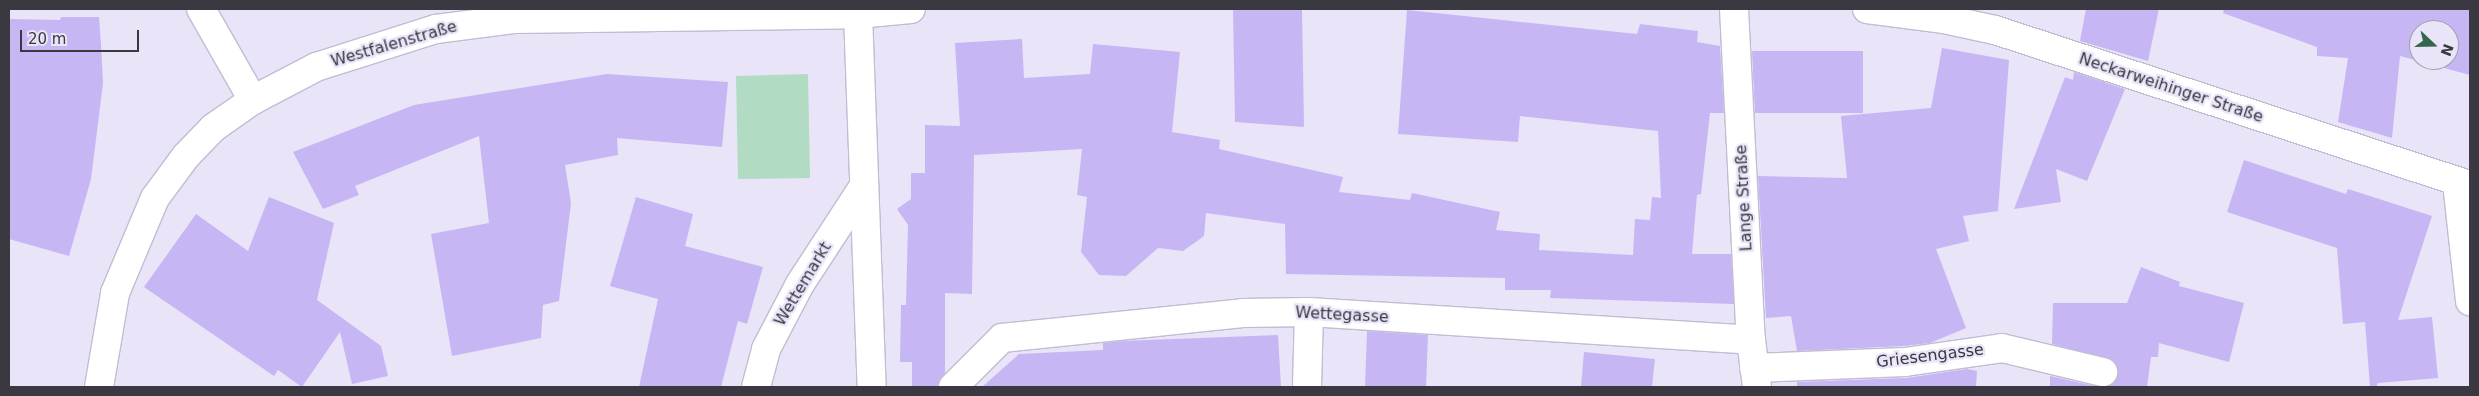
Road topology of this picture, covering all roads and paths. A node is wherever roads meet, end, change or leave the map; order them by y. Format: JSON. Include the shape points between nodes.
{"nodes":[{"id":1,"x":201,"y":9,"type":"edge"},
{"id":2,"x":912,"y":9,"type":"edge"},
{"id":3,"x":1734,"y":9,"type":"edge"},
{"id":4,"x":1867,"y":9,"type":"edge"},
{"id":5,"x":542,"y":12,"type":"edge"},
{"id":6,"x":858,"y":14,"type":"junction"},
{"id":7,"x":253,"y":100,"type":"junction"},
{"id":8,"x":2464,"y":184,"type":"edge"},
{"id":9,"x":864,"y":186,"type":"junction"},
{"id":10,"x":2470,"y":300,"type":"edge"},
{"id":11,"x":1309,"y":312,"type":"junction"},
{"id":12,"x":1751,"y":340,"type":"junction"},
{"id":13,"x":2103,"y":372,"type":"dead end"},
{"id":14,"x":1756,"y":378,"type":"edge"},
{"id":15,"x":99,"y":387,"type":"edge"},
{"id":16,"x":756,"y":387,"type":"edge"},
{"id":17,"x":872,"y":387,"type":"edge"},
{"id":18,"x":953,"y":387,"type":"edge"},
{"id":19,"x":1307,"y":387,"type":"edge"}],
"edges":[{"from":1,"to":7,"type":"street"},
{"from":2,"to":6,"type":"street","name":"Westfalenstraße"},
{"from":3,"to":12,"type":"street","name":"Lange Straße"},
{"from":4,"to":8,"type":"street","name":"Neckarweihinger Straße","via":[[1944,19],[1995,30]]},
{"from":5,"to":6,"type":"street","name":"Westfalenstraße"},
{"from":5,"to":7,"type":"street","name":"Westfalenstraße","via":[[436,29],[316,67]]},
{"from":6,"to":9,"type":"street"},
{"from":7,"to":15,"type":"street","name":"Westfalenstraße","via":[[213,128],[186,156],[155,198],[115,293]]},
{"from":8,"to":10,"type":"street"},
{"from":9,"to":16,"type":"street","name":"Wettemarkt","via":[[800,284],[766,349]]},
{"from":9,"to":17,"type":"street"},
{"from":11,"to":12,"type":"street","name":"Wettegasse"},
{"from":11,"to":18,"type":"street","name":"Wettegasse","via":[[1243,313],[1002,338]]},
{"from":11,"to":19,"type":"street"},
{"from":12,"to":14,"type":"street","name":"Lange Straße"},
{"from":13,"to":14,"type":"street","name":"Griesengasse","via":[[2002,348]]}]}
